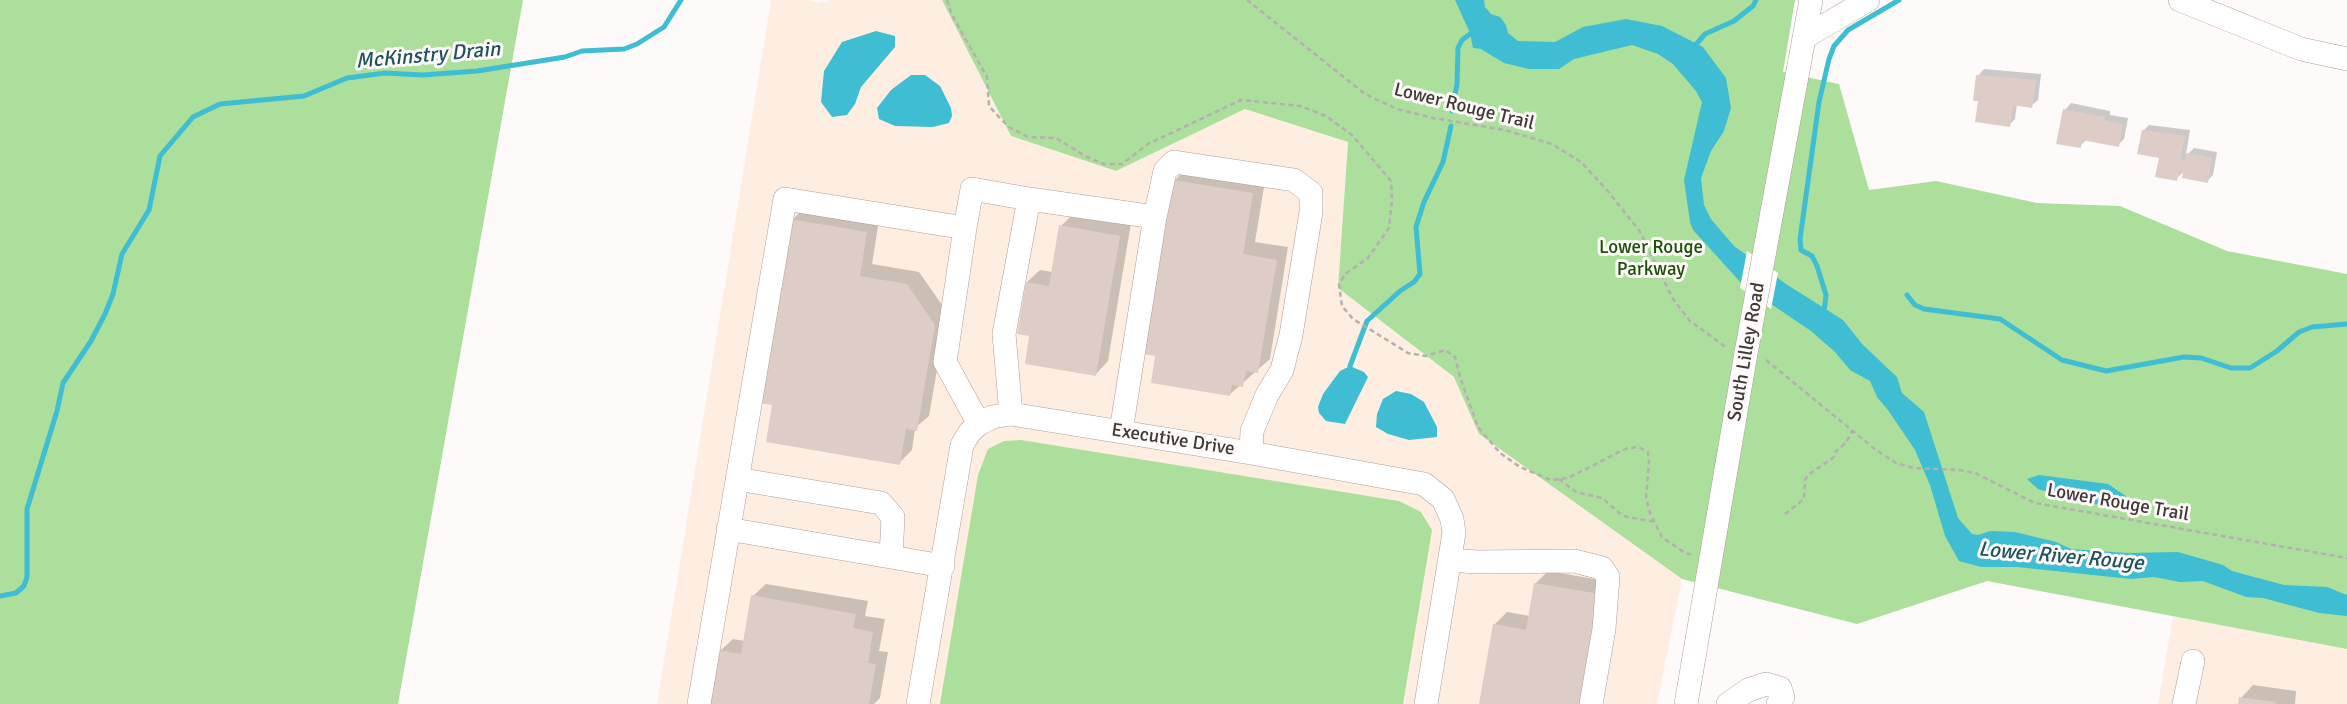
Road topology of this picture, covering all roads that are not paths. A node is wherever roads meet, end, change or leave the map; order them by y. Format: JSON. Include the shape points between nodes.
{"nodes":[{"id":1,"x":1811,"y":0,"type":"edge"},
{"id":2,"x":1868,"y":0,"type":"edge"},
{"id":3,"x":2180,"y":0,"type":"edge"},
{"id":4,"x":1805,"y":37,"type":"junction"},
{"id":5,"x":2347,"y":59,"type":"edge"},
{"id":6,"x":1029,"y":199,"type":"junction"},
{"id":7,"x":1155,"y":217,"type":"junction"},
{"id":8,"x":965,"y":228,"type":"junction"},
{"id":9,"x":1011,"y":414,"type":"junction"},
{"id":10,"x":979,"y":424,"type":"junction"},
{"id":11,"x":1121,"y":431,"type":"junction"},
{"id":12,"x":1251,"y":453,"type":"junction"},
{"id":13,"x":737,"y":479,"type":"junction"},
{"id":14,"x":728,"y":529,"type":"junction"},
{"id":15,"x":891,"y":557,"type":"junction"},
{"id":16,"x":1450,"y":561,"type":"junction"},
{"id":17,"x":943,"y":566,"type":"junction"},
{"id":18,"x":2193,"y":661,"type":"dead end"},
{"id":19,"x":699,"y":704,"type":"edge"},
{"id":20,"x":918,"y":704,"type":"edge"},
{"id":21,"x":1426,"y":704,"type":"edge"},
{"id":22,"x":1591,"y":704,"type":"edge"},
{"id":23,"x":1686,"y":704,"type":"edge"},
{"id":24,"x":1728,"y":704,"type":"edge"},
{"id":25,"x":1778,"y":704,"type":"edge"},
{"id":26,"x":2185,"y":704,"type":"edge"}],
"edges":[{"from":1,"to":4,"type":"street","name":"South Lilley Road"},
{"from":2,"to":4,"type":"street"},
{"from":3,"to":5,"type":"street","via":[[2301,49]]},
{"from":4,"to":23,"type":"street","name":"South Lilley Road"},
{"from":6,"to":7,"type":"street"},
{"from":6,"to":8,"type":"street","via":[[972,189]]},
{"from":6,"to":9,"type":"street","via":[[1004,334]]},
{"from":7,"to":11,"type":"street"},
{"from":7,"to":12,"type":"street","via":[[1165,172],[1174,162],[1294,180],[1311,193],[1291,335],[1282,370],[1252,431]]},
{"from":8,"to":10,"type":"street","via":[[945,362]]},
{"from":8,"to":13,"type":"street","via":[[785,199]]},
{"from":9,"to":10,"type":"street","name":"Executive Drive"},
{"from":9,"to":11,"type":"street","name":"Executive Drive"},
{"from":10,"to":17,"type":"street","via":[[962,445],[958,460]]},
{"from":11,"to":12,"type":"street","name":"Executive Drive"},
{"from":12,"to":16,"type":"street","name":"Executive Drive","via":[[1424,484],[1443,499],[1452,519]]},
{"from":13,"to":14,"type":"street"},
{"from":13,"to":15,"type":"street","via":[[881,503],[893,517]]},
{"from":14,"to":15,"type":"street"},
{"from":14,"to":19,"type":"street"},
{"from":15,"to":17,"type":"street"},
{"from":16,"to":21,"type":"street","name":"Executive Drive"},
{"from":16,"to":22,"type":"street","via":[[1574,561],[1602,568],[1608,576],[1604,629]]},
{"from":17,"to":20,"type":"street"},
{"from":18,"to":26,"type":"street"},
{"from":24,"to":25,"type":"street","via":[[1766,684],[1780,688],[1783,697]]}]}
